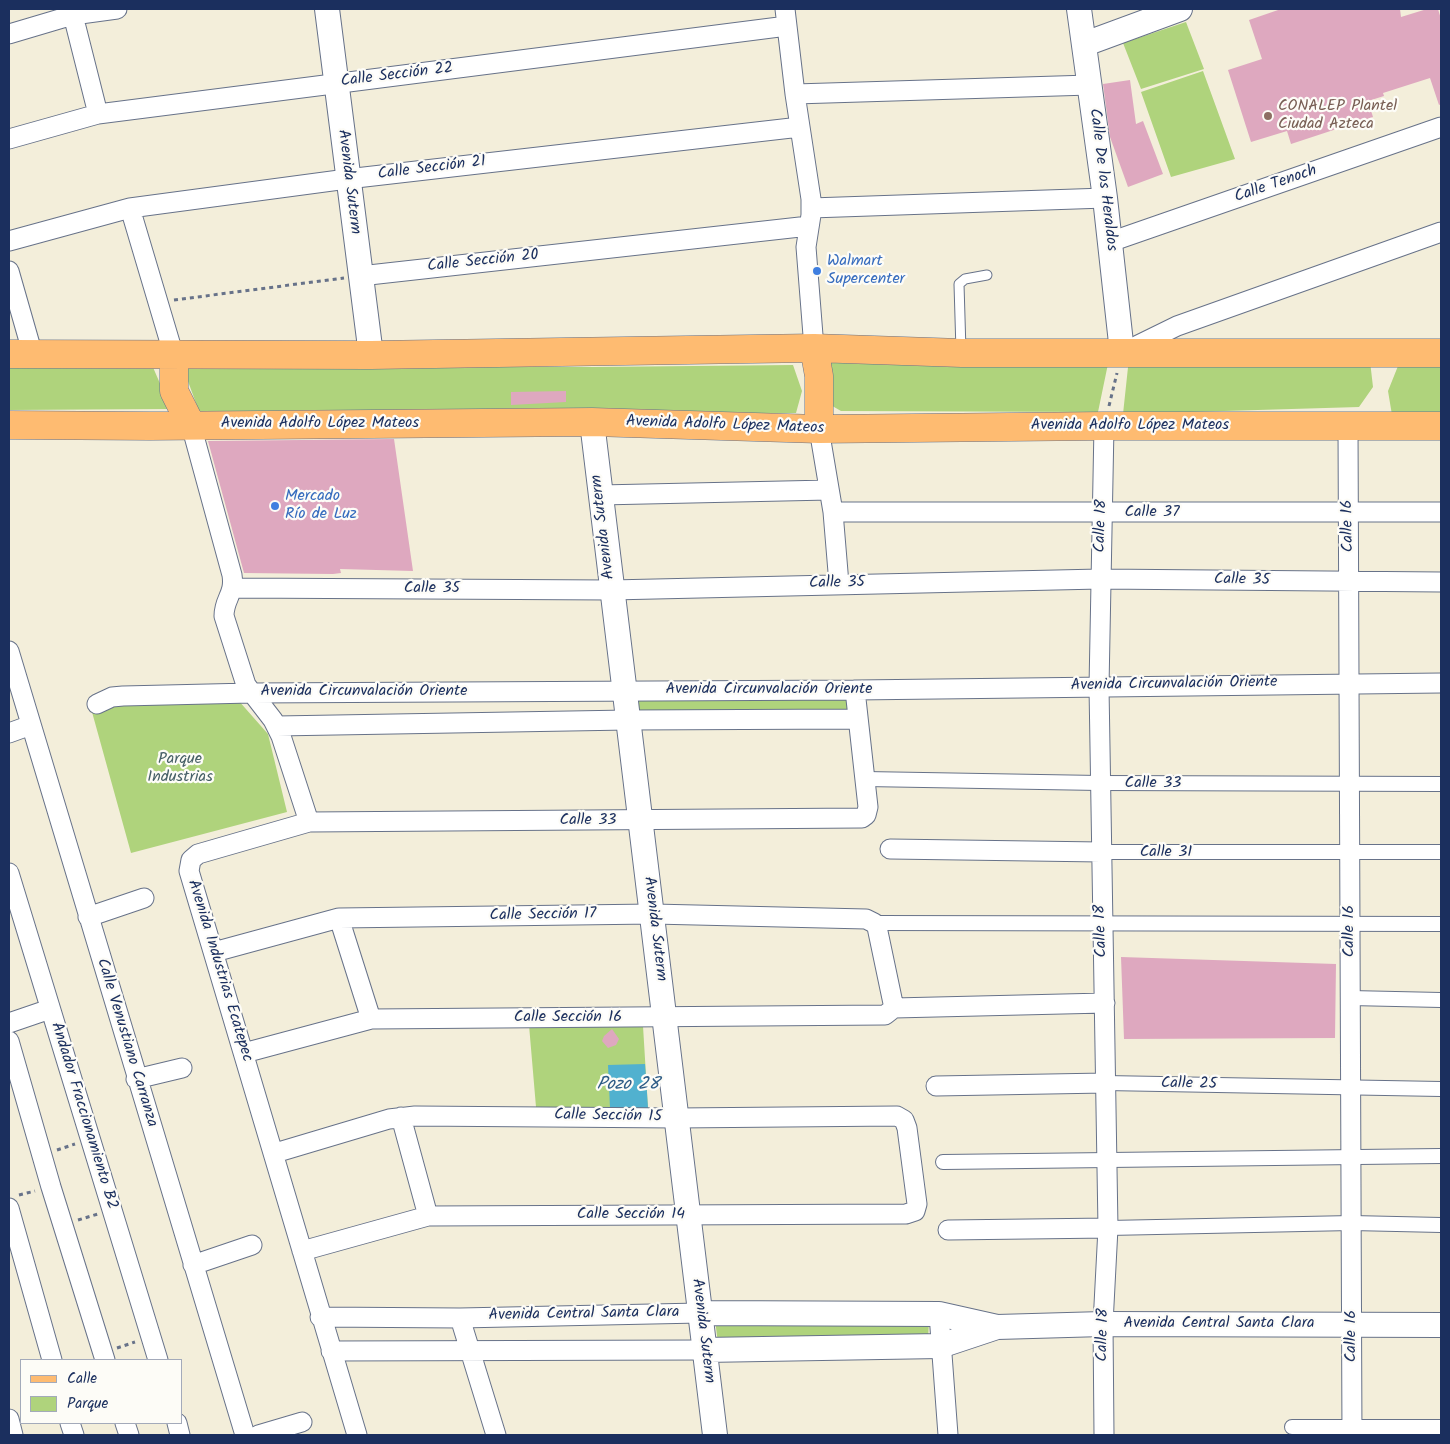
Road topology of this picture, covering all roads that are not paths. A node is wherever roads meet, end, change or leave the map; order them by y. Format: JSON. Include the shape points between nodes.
{"nodes":[{"id":1,"x":117,"y":9,"type":"edge"},
{"id":2,"x":327,"y":9,"type":"edge"},
{"id":3,"x":1180,"y":9,"type":"edge"},
{"id":4,"x":1084,"y":10,"type":"edge"},
{"id":5,"x":73,"y":15,"type":"junction"},
{"id":6,"x":786,"y":17,"type":"edge"},
{"id":7,"x":9,"y":34,"type":"edge"},
{"id":8,"x":1085,"y":44,"type":"junction"},
{"id":9,"x":335,"y":84,"type":"junction"},
{"id":10,"x":1090,"y":85,"type":"junction"},
{"id":11,"x":795,"y":94,"type":"junction"},
{"id":12,"x":98,"y":114,"type":"junction"},
{"id":13,"x":800,"y":127,"type":"junction"},
{"id":14,"x":1441,"y":127,"type":"edge"},
{"id":15,"x":9,"y":139,"type":"edge"},
{"id":16,"x":347,"y":179,"type":"junction"},
{"id":17,"x":1105,"y":198,"type":"junction"},
{"id":18,"x":130,"y":208,"type":"junction"},
{"id":19,"x":810,"y":217,"type":"junction"},
{"id":20,"x":1441,"y":232,"type":"edge"},
{"id":21,"x":9,"y":241,"type":"edge"},
{"id":22,"x":1110,"y":242,"type":"junction"},
{"id":23,"x":9,"y":271,"type":"edge"},
{"id":24,"x":987,"y":275,"type":"dead end"},
{"id":25,"x":360,"y":276,"type":"junction"},
{"id":26,"x":814,"y":348,"type":"junction"},
{"id":27,"x":1122,"y":352,"type":"junction"},
{"id":28,"x":962,"y":353,"type":"junction"},
{"id":29,"x":1441,"y":353,"type":"edge"},
{"id":30,"x":21,"y":354,"type":"edge"},
{"id":31,"x":371,"y":355,"type":"junction"},
{"id":32,"x":174,"y":356,"type":"junction"},
{"id":33,"x":592,"y":422,"type":"junction"},
{"id":34,"x":9,"y":425,"type":"edge"},
{"id":35,"x":191,"y":425,"type":"junction"},
{"id":36,"x":1104,"y":426,"type":"junction"},
{"id":37,"x":1348,"y":426,"type":"junction"},
{"id":38,"x":1441,"y":426,"type":"edge"},
{"id":39,"x":819,"y":429,"type":"junction"},
{"id":40,"x":829,"y":490,"type":"junction"},
{"id":41,"x":600,"y":495,"type":"junction"},
{"id":42,"x":832,"y":512,"type":"junction"},
{"id":43,"x":1441,"y":512,"type":"edge"},
{"id":44,"x":1102,"y":513,"type":"junction"},
{"id":45,"x":1349,"y":513,"type":"junction"},
{"id":46,"x":1100,"y":579,"type":"junction"},
{"id":47,"x":1350,"y":582,"type":"junction"},
{"id":48,"x":1441,"y":582,"type":"edge"},
{"id":49,"x":839,"y":584,"type":"junction"},
{"id":50,"x":234,"y":588,"type":"junction"},
{"id":51,"x":612,"y":590,"type":"junction"},
{"id":52,"x":9,"y":651,"type":"edge"},
{"id":53,"x":1348,"y":682,"type":"junction"},
{"id":54,"x":1441,"y":683,"type":"edge"},
{"id":55,"x":1099,"y":687,"type":"junction"},
{"id":56,"x":855,"y":690,"type":"junction"},
{"id":57,"x":625,"y":691,"type":"junction"},
{"id":58,"x":251,"y":693,"type":"junction"},
{"id":59,"x":97,"y":704,"type":"dead end"},
{"id":60,"x":858,"y":719,"type":"junction"},
{"id":61,"x":628,"y":720,"type":"junction"},
{"id":62,"x":31,"y":725,"type":"junction"},
{"id":63,"x":277,"y":726,"type":"junction"},
{"id":64,"x":9,"y":733,"type":"edge"},
{"id":65,"x":865,"y":779,"type":"junction"},
{"id":66,"x":1099,"y":783,"type":"junction"},
{"id":67,"x":1349,"y":784,"type":"junction"},
{"id":68,"x":1441,"y":784,"type":"edge"},
{"id":69,"x":641,"y":821,"type":"junction"},
{"id":70,"x":309,"y":822,"type":"junction"},
{"id":71,"x":890,"y":849,"type":"dead end"},
{"id":72,"x":1101,"y":852,"type":"junction"},
{"id":73,"x":1441,"y":852,"type":"edge"},
{"id":74,"x":1350,"y":853,"type":"junction"},
{"id":75,"x":9,"y":873,"type":"edge"},
{"id":76,"x":144,"y":898,"type":"dead end"},
{"id":77,"x":652,"y":914,"type":"junction"},
{"id":78,"x":88,"y":917,"type":"junction"},
{"id":79,"x":339,"y":918,"type":"junction"},
{"id":80,"x":1102,"y":922,"type":"junction"},
{"id":81,"x":874,"y":923,"type":"junction"},
{"id":82,"x":1441,"y":924,"type":"edge"},
{"id":83,"x":1350,"y":925,"type":"junction"},
{"id":84,"x":214,"y":952,"type":"junction"},
{"id":85,"x":1350,"y":998,"type":"junction"},
{"id":86,"x":1441,"y":1000,"type":"edge"},
{"id":87,"x":1105,"y":1003,"type":"junction"},
{"id":88,"x":894,"y":1008,"type":"junction"},
{"id":89,"x":50,"y":1009,"type":"junction"},
{"id":90,"x":666,"y":1017,"type":"junction"},
{"id":91,"x":370,"y":1019,"type":"junction"},
{"id":92,"x":9,"y":1023,"type":"edge"},
{"id":93,"x":9,"y":1041,"type":"edge"},
{"id":94,"x":244,"y":1053,"type":"junction"},
{"id":95,"x":182,"y":1068,"type":"dead end"},
{"id":96,"x":136,"y":1079,"type":"junction"},
{"id":97,"x":1105,"y":1083,"type":"junction"},
{"id":98,"x":936,"y":1086,"type":"dead end"},
{"id":99,"x":1351,"y":1089,"type":"junction"},
{"id":100,"x":1441,"y":1089,"type":"edge"},
{"id":101,"x":401,"y":1117,"type":"junction"},
{"id":102,"x":677,"y":1118,"type":"junction"},
{"id":103,"x":274,"y":1153,"type":"junction"},
{"id":104,"x":1352,"y":1156,"type":"junction"},
{"id":105,"x":1441,"y":1156,"type":"edge"},
{"id":106,"x":1107,"y":1159,"type":"junction"},
{"id":107,"x":911,"y":1162,"type":"joint"},
{"id":108,"x":943,"y":1162,"type":"dead end"},
{"id":109,"x":13,"y":1202,"type":"edge"},
{"id":110,"x":688,"y":1215,"type":"junction"},
{"id":111,"x":428,"y":1216,"type":"junction"},
{"id":112,"x":1352,"y":1223,"type":"junction"},
{"id":113,"x":1441,"y":1225,"type":"edge"},
{"id":114,"x":1108,"y":1228,"type":"junction"},
{"id":115,"x":948,"y":1230,"type":"dead end"},
{"id":116,"x":252,"y":1245,"type":"dead end"},
{"id":117,"x":302,"y":1251,"type":"junction"},
{"id":118,"x":194,"y":1266,"type":"junction"},
{"id":119,"x":700,"y":1312,"type":"junction"},
{"id":120,"x":939,"y":1314,"type":"junction"},
{"id":121,"x":320,"y":1317,"type":"junction"},
{"id":122,"x":460,"y":1318,"type":"junction"},
{"id":123,"x":1103,"y":1324,"type":"junction"},
{"id":124,"x":1352,"y":1324,"type":"junction"},
{"id":125,"x":1441,"y":1325,"type":"edge"},
{"id":126,"x":997,"y":1327,"type":"junction"},
{"id":127,"x":940,"y":1346,"type":"junction"},
{"id":128,"x":470,"y":1350,"type":"junction"},
{"id":129,"x":704,"y":1350,"type":"junction"},
{"id":130,"x":331,"y":1351,"type":"junction"},
{"id":131,"x":104,"y":1357,"type":"edge"},
{"id":132,"x":52,"y":1359,"type":"edge"},
{"id":133,"x":158,"y":1359,"type":"edge"},
{"id":134,"x":302,"y":1422,"type":"dead end"},
{"id":135,"x":1292,"y":1428,"type":"dead end"},
{"id":136,"x":1441,"y":1428,"type":"edge"},
{"id":137,"x":1352,"y":1431,"type":"edge"},
{"id":138,"x":245,"y":1435,"type":"edge"},
{"id":139,"x":258,"y":1435,"type":"edge"},
{"id":140,"x":357,"y":1435,"type":"edge"},
{"id":141,"x":496,"y":1435,"type":"edge"},
{"id":142,"x":715,"y":1435,"type":"edge"},
{"id":143,"x":948,"y":1435,"type":"edge"},
{"id":144,"x":1104,"y":1435,"type":"edge"}],
"edges":[{"from":1,"to":5,"type":"street"},
{"from":2,"to":9,"type":"street","name":"Avenida Suterm"},
{"from":3,"to":8,"type":"street"},
{"from":4,"to":8,"type":"street","name":"Calle De los Heraldos"},
{"from":5,"to":7,"type":"street"},
{"from":5,"to":12,"type":"street"},
{"from":6,"to":9,"type":"street","name":"Calle Sección 22"},
{"from":6,"to":11,"type":"street"},
{"from":8,"to":10,"type":"street","name":"Calle De los Heraldos"},
{"from":9,"to":12,"type":"street","name":"Calle Sección 22"},
{"from":9,"to":16,"type":"street","name":"Avenida Suterm"},
{"from":10,"to":11,"type":"street"},
{"from":10,"to":17,"type":"street","name":"Calle De los Heraldos"},
{"from":11,"to":13,"type":"street"},
{"from":12,"to":15,"type":"street","name":"Calle Sección 22"},
{"from":13,"to":16,"type":"street","name":"Calle Sección 21"},
{"from":13,"to":19,"type":"street"},
{"from":14,"to":22,"type":"street","name":"Calle Tenoch"},
{"from":16,"to":18,"type":"street","name":"Calle Sección 21"},
{"from":16,"to":25,"type":"street","name":"Avenida Suterm"},
{"from":17,"to":19,"type":"street","name":"Calle Sección 20"},
{"from":17,"to":22,"type":"street","name":"Calle De los Heraldos"},
{"from":18,"to":21,"type":"street","name":"Calle Sección 21"},
{"from":18,"to":32,"type":"street"},
{"from":19,"to":25,"type":"street","name":"Calle Sección 20"},
{"from":19,"to":26,"type":"street","via":[[806,247]]},
{"from":20,"to":27,"type":"street","via":[[1176,326]]},
{"from":22,"to":27,"type":"street","name":"Calle De los Heraldos"},
{"from":23,"to":30,"type":"street"},
{"from":24,"to":28,"type":"lane","via":[[964,278],[959,284]]},
{"from":25,"to":31,"type":"street","name":"Avenida Suterm"},
{"from":26,"to":28,"type":"main road"},
{"from":26,"to":31,"type":"main road"},
{"from":26,"to":39,"type":"main road","via":[[819,376]]},
{"from":27,"to":28,"type":"main road"},
{"from":27,"to":29,"type":"main road"},
{"from":30,"to":32,"type":"main road"},
{"from":31,"to":32,"type":"main road"},
{"from":32,"to":35,"type":"main road","via":[[174,391]]},
{"from":33,"to":35,"type":"main road","name":"Avenida Adolfo López Mateos"},
{"from":33,"to":39,"type":"main road","name":"Avenida Adolfo López Mateos"},
{"from":33,"to":41,"type":"street","name":"Avenida Suterm"},
{"from":34,"to":35,"type":"main road","name":"Avenida Adolfo López Mateos"},
{"from":35,"to":50,"type":"street"},
{"from":36,"to":37,"type":"main road","name":"Avenida Adolfo López Mateos"},
{"from":36,"to":39,"type":"main road","name":"Avenida Adolfo López Mateos"},
{"from":36,"to":44,"type":"street","name":"Calle 18"},
{"from":37,"to":38,"type":"main road","name":"Avenida Adolfo López Mateos"},
{"from":37,"to":45,"type":"street","name":"Calle 16"},
{"from":39,"to":40,"type":"street"},
{"from":40,"to":41,"type":"street"},
{"from":40,"to":42,"type":"street"},
{"from":41,"to":51,"type":"street","name":"Avenida Suterm"},
{"from":42,"to":44,"type":"street","name":"Calle 37"},
{"from":42,"to":49,"type":"street"},
{"from":43,"to":45,"type":"street","name":"Calle 37"},
{"from":44,"to":45,"type":"street","name":"Calle 37"},
{"from":44,"to":46,"type":"street","name":"Calle 18"},
{"from":45,"to":47,"type":"street","name":"Calle 16"},
{"from":46,"to":47,"type":"street","name":"Calle 35"},
{"from":46,"to":49,"type":"street","name":"Calle 35"},
{"from":46,"to":55,"type":"street","name":"Calle 18"},
{"from":47,"to":48,"type":"street","name":"Calle 35"},
{"from":47,"to":53,"type":"street","name":"Calle 16"},
{"from":49,"to":51,"type":"street","name":"Calle 35"},
{"from":50,"to":51,"type":"street","name":"Calle 35"},
{"from":50,"to":58,"type":"street","via":[[224,607],[224,616],[242,678]]},
{"from":51,"to":57,"type":"street","name":"Avenida Suterm"},
{"from":52,"to":62,"type":"street","name":"Calle Venustiano Carranza"},
{"from":53,"to":54,"type":"street","name":"Avenida Circunvalación Oriente"},
{"from":53,"to":55,"type":"street","name":"Avenida Circunvalación Oriente"},
{"from":53,"to":67,"type":"street","name":"Calle 16"},
{"from":55,"to":56,"type":"street","name":"Avenida Circunvalación Oriente"},
{"from":55,"to":66,"type":"street","name":"Calle 18"},
{"from":56,"to":57,"type":"street","name":"Avenida Circunvalación Oriente"},
{"from":56,"to":60,"type":"street"},
{"from":57,"to":58,"type":"street","name":"Avenida Circunvalación Oriente"},
{"from":57,"to":61,"type":"street","name":"Avenida Suterm"},
{"from":58,"to":59,"type":"street","name":"Avenida Circunvalación Oriente","via":[[123,696]]},
{"from":58,"to":63,"type":"street"},
{"from":60,"to":61,"type":"street","name":"Avenida Circunvalación Oriente"},
{"from":60,"to":65,"type":"street"},
{"from":61,"to":63,"type":"street","name":"Avenida Circunvalación Oriente"},
{"from":61,"to":69,"type":"street","name":"Avenida Suterm"},
{"from":62,"to":64,"type":"street"},
{"from":62,"to":78,"type":"street","name":"Calle Venustiano Carranza"},
{"from":63,"to":70,"type":"street"},
{"from":65,"to":66,"type":"street","name":"Calle 33"},
{"from":65,"to":69,"type":"street","name":"Calle 33","via":[[868,807],[866,815],[858,819]]},
{"from":66,"to":67,"type":"street","name":"Calle 33"},
{"from":66,"to":72,"type":"street","name":"Calle 18"},
{"from":67,"to":68,"type":"street","name":"Calle 33"},
{"from":67,"to":74,"type":"street","name":"Calle 16"},
{"from":69,"to":70,"type":"street","name":"Calle 33"},
{"from":69,"to":77,"type":"street","name":"Avenida Suterm"},
{"from":70,"to":84,"type":"street","name":"Avenida Industrias Ecatepec","via":[[198,854],[191,860],[188,871]]},
{"from":71,"to":72,"type":"street","name":"Calle 31"},
{"from":72,"to":74,"type":"street","name":"Calle 31"},
{"from":72,"to":80,"type":"street","name":"Calle 18"},
{"from":73,"to":74,"type":"street","name":"Calle 31"},
{"from":74,"to":83,"type":"street","name":"Calle 16"},
{"from":75,"to":89,"type":"street","name":"Andador Fraccionamiento B2"},
{"from":76,"to":78,"type":"street"},
{"from":77,"to":79,"type":"street","name":"Calle Sección 17"},
{"from":77,"to":81,"type":"street","name":"Calle Sección 17","via":[[866,919]]},
{"from":77,"to":90,"type":"street","name":"Avenida Suterm"},
{"from":78,"to":96,"type":"street","name":"Calle Venustiano Carranza"},
{"from":79,"to":84,"type":"street","name":"Calle Sección 17"},
{"from":79,"to":91,"type":"street"},
{"from":80,"to":81,"type":"street"},
{"from":80,"to":83,"type":"street"},
{"from":80,"to":87,"type":"street","name":"Calle 18"},
{"from":81,"to":88,"type":"street"},
{"from":82,"to":83,"type":"street"},
{"from":83,"to":85,"type":"street","name":"Calle 16"},
{"from":84,"to":94,"type":"street","name":"Avenida Industrias Ecatepec"},
{"from":85,"to":86,"type":"street"},
{"from":85,"to":99,"type":"street","name":"Calle 16"},
{"from":87,"to":88,"type":"street","name":"Calle Sección 16"},
{"from":87,"to":97,"type":"street","name":"Calle 18"},
{"from":88,"to":90,"type":"street","name":"Calle Sección 16","via":[[885,1015]]},
{"from":89,"to":92,"type":"street"},
{"from":89,"to":133,"type":"street","name":"Andador Fraccionamiento B2"},
{"from":90,"to":91,"type":"street","name":"Calle Sección 16"},
{"from":90,"to":102,"type":"street","name":"Avenida Suterm"},
{"from":91,"to":94,"type":"street","name":"Calle Sección 16"},
{"from":93,"to":131,"type":"street"},
{"from":94,"to":103,"type":"street","name":"Avenida Industrias Ecatepec"},
{"from":95,"to":96,"type":"street"},
{"from":96,"to":118,"type":"street","name":"Calle Venustiano Carranza"},
{"from":97,"to":98,"type":"street","name":"Calle 25"},
{"from":97,"to":99,"type":"street","name":"Calle 25"},
{"from":97,"to":106,"type":"street","name":"Calle 18"},
{"from":99,"to":100,"type":"street","name":"Calle 25"},
{"from":99,"to":104,"type":"street","name":"Calle 16"},
{"from":101,"to":102,"type":"street","name":"Calle Sección 15"},
{"from":101,"to":103,"type":"street","name":"Calle Sección 15"},
{"from":101,"to":111,"type":"street"},
{"from":102,"to":107,"type":"street","name":"Calle Sección 15","via":[[897,1116],[904,1120],[907,1128]]},
{"from":102,"to":110,"type":"street","name":"Avenida Suterm"},
{"from":103,"to":117,"type":"street","name":"Avenida Industrias Ecatepec"},
{"from":104,"to":105,"type":"street"},
{"from":104,"to":106,"type":"street"},
{"from":104,"to":112,"type":"street","name":"Calle 16"},
{"from":106,"to":108,"type":"street"},
{"from":106,"to":114,"type":"street","name":"Calle 18"},
{"from":107,"to":110,"type":"street","name":"Calle Sección 14","via":[[917,1204],[912,1213]]},
{"from":109,"to":132,"type":"street"},
{"from":110,"to":111,"type":"street","name":"Calle Sección 14"},
{"from":110,"to":119,"type":"street","name":"Avenida Suterm"},
{"from":111,"to":117,"type":"street","name":"Calle Sección 14"},
{"from":112,"to":113,"type":"street"},
{"from":112,"to":114,"type":"street"},
{"from":112,"to":124,"type":"street","name":"Calle 16"},
{"from":114,"to":115,"type":"street"},
{"from":114,"to":123,"type":"street","name":"Calle 18"},
{"from":116,"to":118,"type":"street"},
{"from":117,"to":121,"type":"street","name":"Avenida Industrias Ecatepec"},
{"from":118,"to":138,"type":"street","name":"Calle Venustiano Carranza"},
{"from":119,"to":120,"type":"street","name":"Avenida Central Santa Clara"},
{"from":119,"to":122,"type":"street","name":"Avenida Central Santa Clara"},
{"from":119,"to":129,"type":"street","name":"Avenida Suterm"},
{"from":120,"to":126,"type":"street","name":"Avenida Central Santa Clara"},
{"from":120,"to":127,"type":"street"},
{"from":121,"to":122,"type":"street","name":"Avenida Central Santa Clara"},
{"from":121,"to":130,"type":"street","name":"Avenida Industrias Ecatepec"},
{"from":122,"to":128,"type":"street"},
{"from":123,"to":124,"type":"street","name":"Avenida Central Santa Clara"},
{"from":123,"to":126,"type":"street","name":"Avenida Central Santa Clara"},
{"from":123,"to":144,"type":"street","name":"Calle 18"},
{"from":124,"to":125,"type":"street","name":"Avenida Central Santa Clara"},
{"from":124,"to":137,"type":"street","name":"Calle 16"},
{"from":126,"to":127,"type":"street","name":"Avenida Central Santa Clara"},
{"from":127,"to":129,"type":"street","name":"Avenida Central Santa Clara"},
{"from":127,"to":143,"type":"street"},
{"from":128,"to":129,"type":"street","name":"Avenida Central Santa Clara"},
{"from":128,"to":130,"type":"street","name":"Avenida Central Santa Clara"},
{"from":128,"to":141,"type":"street"},
{"from":129,"to":142,"type":"street","name":"Avenida Suterm"},
{"from":130,"to":140,"type":"street","name":"Avenida Industrias Ecatepec"},
{"from":134,"to":139,"type":"street"},
{"from":135,"to":137,"type":"street"},
{"from":136,"to":137,"type":"street"}]}
